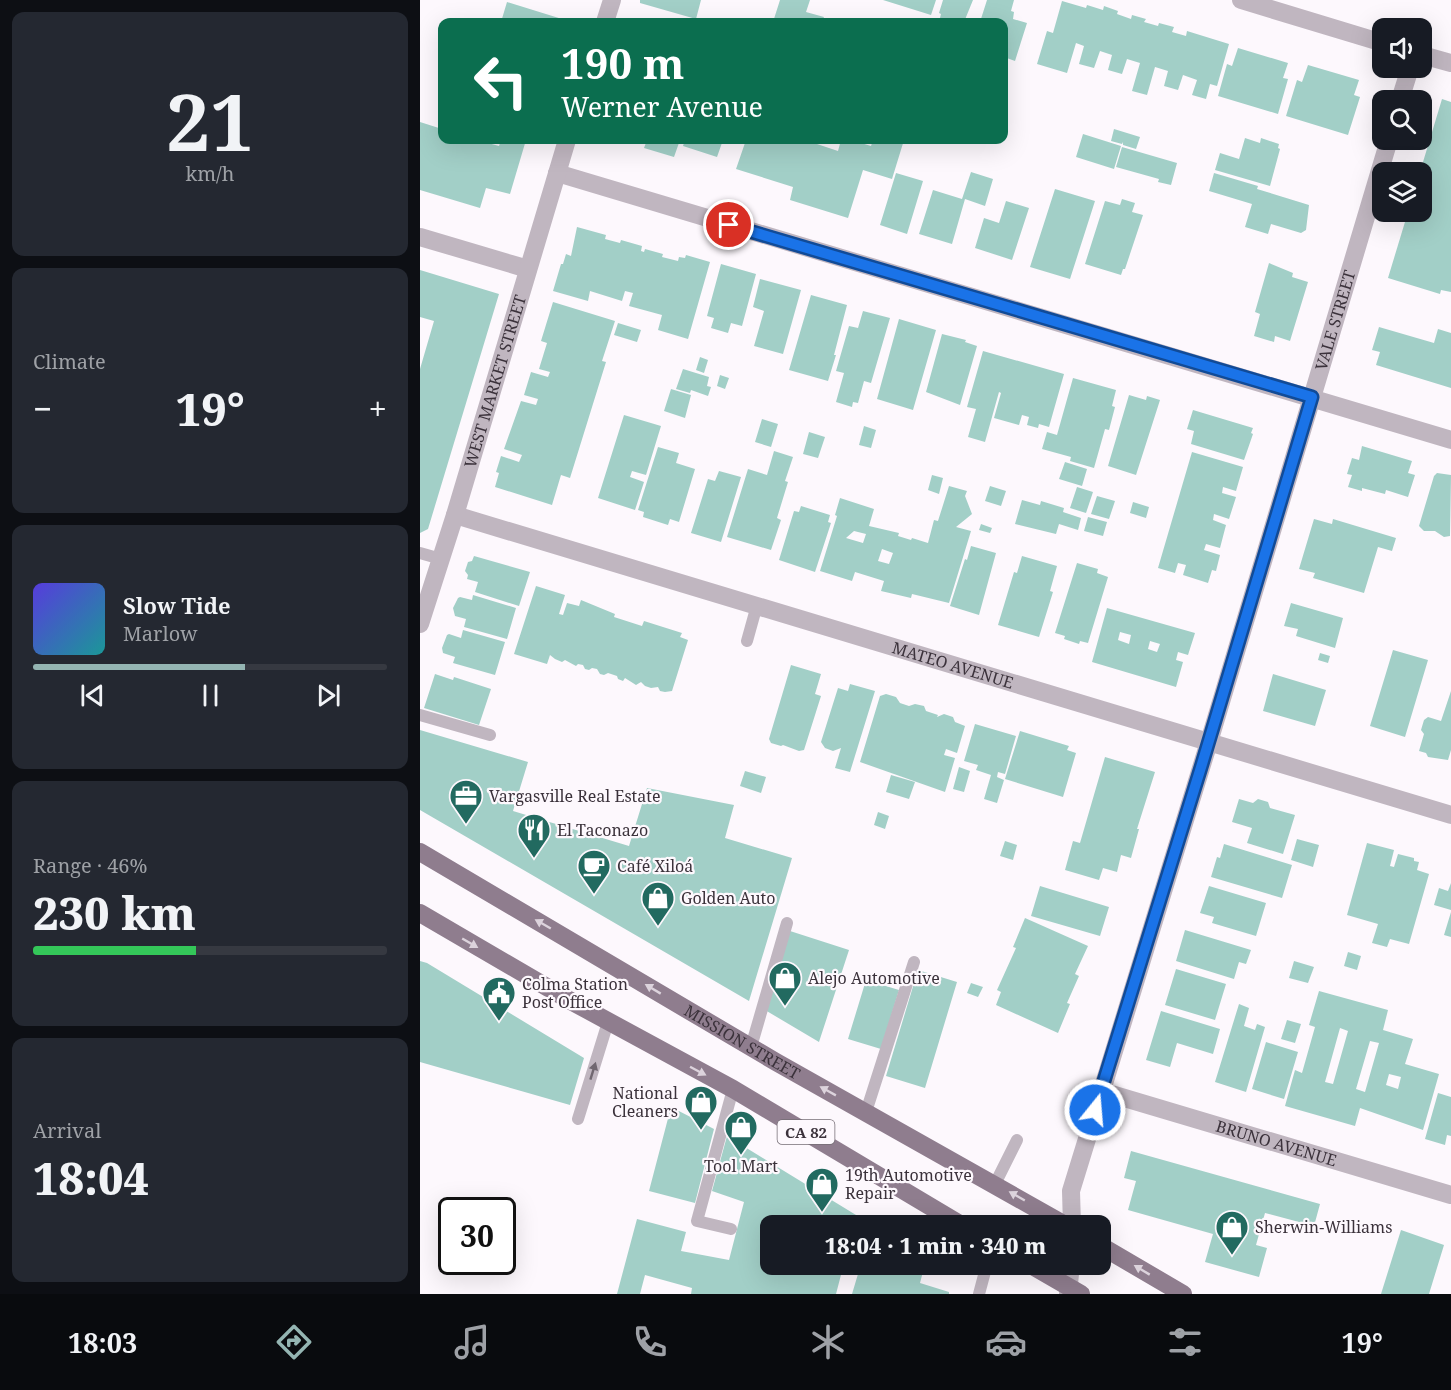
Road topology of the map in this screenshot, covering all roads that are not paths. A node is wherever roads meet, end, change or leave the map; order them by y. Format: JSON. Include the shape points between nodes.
{"nodes":[{"id":1,"x":612,"y":0,"type":"edge"},
{"id":2,"x":1241,"y":0,"type":"edge"},
{"id":3,"x":606,"y":18,"type":"edge"},
{"id":4,"x":1372,"y":40,"type":"edge"},
{"id":5,"x":1432,"y":57,"type":"edge"},
{"id":6,"x":1451,"y":63,"type":"edge"},
{"id":7,"x":566,"y":144,"type":"edge"},
{"id":8,"x":1386,"y":150,"type":"edge"},
{"id":9,"x":557,"y":173,"type":"junction"},
{"id":10,"x":420,"y":237,"type":"edge"},
{"id":11,"x":528,"y":269,"type":"junction"},
{"id":12,"x":1312,"y":397,"type":"junction"},
{"id":13,"x":1451,"y":440,"type":"edge"},
{"id":14,"x":455,"y":514,"type":"junction"},
{"id":15,"x":420,"y":553,"type":"edge"},
{"id":16,"x":441,"y":559,"type":"junction"},
{"id":17,"x":757,"y":606,"type":"junction"},
{"id":18,"x":420,"y":624,"type":"edge"},
{"id":19,"x":747,"y":641,"type":"dead end"},
{"id":20,"x":420,"y":715,"type":"edge"},
{"id":21,"x":490,"y":735,"type":"dead end"},
{"id":22,"x":1209,"y":742,"type":"junction"},
{"id":23,"x":1451,"y":815,"type":"edge"},
{"id":24,"x":420,"y":852,"type":"edge"},
{"id":25,"x":420,"y":913,"type":"edge"},
{"id":26,"x":787,"y":923,"type":"dead end"},
{"id":27,"x":914,"y":962,"type":"dead end"},
{"id":28,"x":608,"y":1022,"type":"junction"},
{"id":29,"x":751,"y":1047,"type":"junction"},
{"id":30,"x":733,"y":1089,"type":"junction"},
{"id":31,"x":1101,"y":1091,"type":"junction"},
{"id":32,"x":866,"y":1112,"type":"junction"},
{"id":33,"x":578,"y":1119,"type":"dead end"},
{"id":34,"x":1017,"y":1140,"type":"dead end"},
{"id":35,"x":995,"y":1184,"type":"junction"},
{"id":36,"x":1451,"y":1195,"type":"edge"},
{"id":37,"x":945,"y":1215,"type":"edge"},
{"id":38,"x":1048,"y":1215,"type":"edge"},
{"id":39,"x":1072,"y":1215,"type":"edge"},
{"id":40,"x":731,"y":1229,"type":"dead end"},
{"id":41,"x":1111,"y":1252,"type":"edge"},
{"id":42,"x":984,"y":1275,"type":"edge"},
{"id":43,"x":1046,"y":1275,"type":"edge"},
{"id":44,"x":1071,"y":1275,"type":"edge"},
{"id":45,"x":1072,"y":1292,"type":"edge"},
{"id":46,"x":979,"y":1294,"type":"edge"},
{"id":47,"x":1183,"y":1294,"type":"edge"}],
"edges":[{"from":1,"to":3,"type":"street"},
{"from":2,"to":4,"type":"street"},
{"from":5,"to":6,"type":"street"},
{"from":7,"to":9,"type":"street","name":"WEST MARKET STREET"},
{"from":8,"to":12,"type":"street","name":"VALE STREET"},
{"from":9,"to":11,"type":"street","name":"WEST MARKET STREET"},
{"from":9,"to":12,"type":"street"},
{"from":10,"to":11,"type":"street"},
{"from":11,"to":14,"type":"street","name":"WEST MARKET STREET"},
{"from":12,"to":13,"type":"street"},
{"from":12,"to":22,"type":"street","name":"VALE STREET"},
{"from":14,"to":16,"type":"street","name":"WEST MARKET STREET"},
{"from":14,"to":17,"type":"street","name":"MATEO AVENUE"},
{"from":15,"to":16,"type":"lane"},
{"from":16,"to":18,"type":"street","name":"WEST MARKET STREET"},
{"from":17,"to":19,"type":"lane"},
{"from":17,"to":22,"type":"street","name":"MATEO AVENUE"},
{"from":20,"to":21,"type":"lane"},
{"from":22,"to":23,"type":"street","name":"MATEO AVENUE"},
{"from":22,"to":31,"type":"street","name":"VALE STREET"},
{"from":29,"to":24,"type":"main road","name":"MISSION STREET","number":"CA 82","one_way":true},
{"from":25,"to":28,"type":"main road","number":"CA 82","one_way":true},
{"from":26,"to":29,"type":"lane"},
{"from":27,"to":32,"type":"lane"},
{"from":28,"to":30,"type":"main road","number":"CA 82","one_way":true},
{"from":33,"to":28,"type":"lane","one_way":true},
{"from":32,"to":29,"type":"main road","name":"MISSION STREET","number":"CA 82","one_way":true},
{"from":30,"to":37,"type":"main road","number":"CA 82"},
{"from":30,"to":40,"type":"lane","via":[[697,1221]]},
{"from":31,"to":36,"type":"street","name":"BRUNO AVENUE"},
{"from":31,"to":39,"type":"street","name":"VALE STREET","via":[[1071,1191]]},
{"from":32,"to":35,"type":"main road","name":"MISSION STREET","number":"CA 82"},
{"from":34,"to":35,"type":"lane"},
{"from":38,"to":35,"type":"main road","name":"MISSION STREET","number":"CA 82","one_way":true},
{"from":47,"to":41,"type":"main road","one_way":true},
{"from":42,"to":46,"type":"lane"},
{"from":43,"to":45,"type":"main road"},
{"from":44,"to":45,"type":"street"}]}
